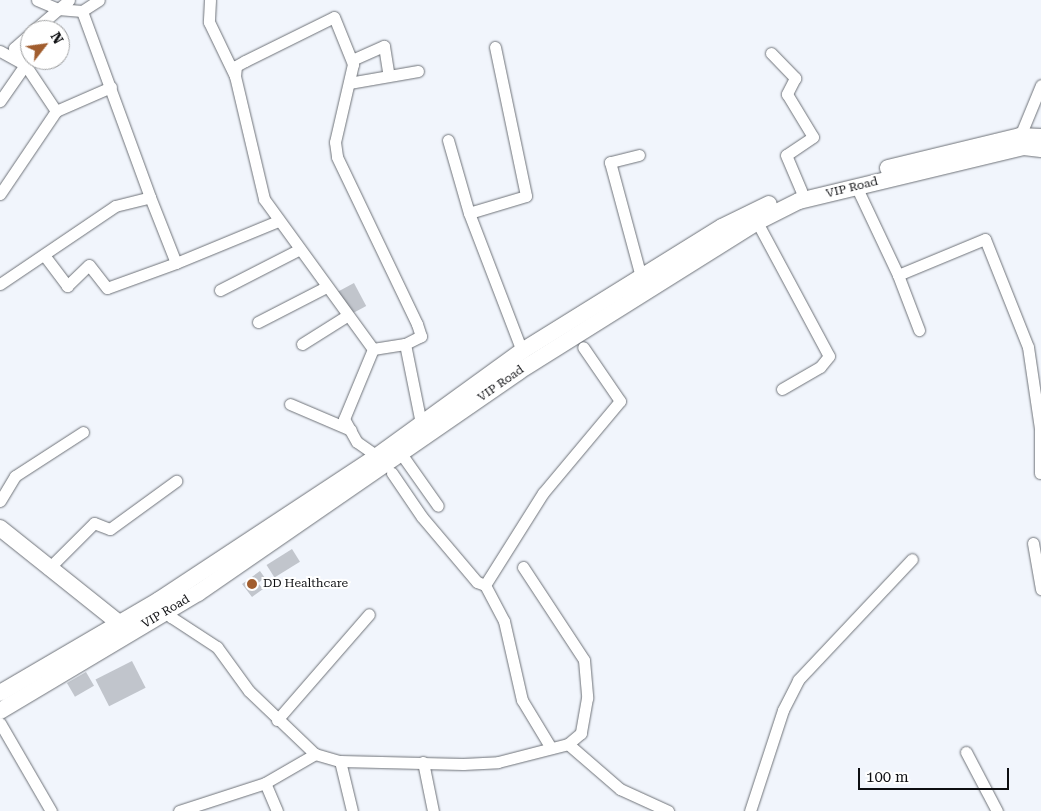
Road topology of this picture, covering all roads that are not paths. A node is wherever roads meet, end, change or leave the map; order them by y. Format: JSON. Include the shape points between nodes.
{"nodes":[{"id":1,"x":37,"y":0,"type":"edge"},
{"id":2,"x":69,"y":0,"type":"edge"},
{"id":3,"x":76,"y":0,"type":"edge"},
{"id":4,"x":99,"y":0,"type":"edge"},
{"id":5,"x":210,"y":0,"type":"edge"},
{"id":6,"x":58,"y":9,"type":"junction"},
{"id":7,"x":82,"y":11,"type":"junction"},
{"id":8,"x":45,"y":20,"type":"edge"},
{"id":9,"x":20,"y":43,"type":"edge"},
{"id":10,"x":495,"y":47,"type":"dead end"},
{"id":11,"x":0,"y":51,"type":"edge"},
{"id":12,"x":771,"y":54,"type":"dead end"},
{"id":13,"x":20,"y":57,"type":"edge"},
{"id":14,"x":352,"y":60,"type":"junction"},
{"id":15,"x":20,"y":61,"type":"edge"},
{"id":16,"x":21,"y":70,"type":"edge"},
{"id":17,"x":29,"y":70,"type":"edge"},
{"id":18,"x":418,"y":71,"type":"dead end"},
{"id":19,"x":235,"y":76,"type":"junction"},
{"id":20,"x":389,"y":76,"type":"junction"},
{"id":21,"x":349,"y":82,"type":"junction"},
{"id":22,"x":1041,"y":85,"type":"edge"},
{"id":23,"x":111,"y":87,"type":"junction"},
{"id":24,"x":0,"y":101,"type":"edge"},
{"id":25,"x":56,"y":111,"type":"junction"},
{"id":26,"x":1020,"y":136,"type":"junction"},
{"id":27,"x":1041,"y":137,"type":"edge"},
{"id":28,"x":448,"y":140,"type":"dead end"},
{"id":29,"x":1041,"y":149,"type":"edge"},
{"id":30,"x":639,"y":154,"type":"dead end"},
{"id":31,"x":878,"y":176,"type":"junction"},
{"id":32,"x":856,"y":186,"type":"junction"},
{"id":33,"x":801,"y":191,"type":"junction"},
{"id":34,"x":0,"y":194,"type":"edge"},
{"id":35,"x":150,"y":197,"type":"junction"},
{"id":36,"x":469,"y":213,"type":"junction"},
{"id":37,"x":278,"y":221,"type":"junction"},
{"id":38,"x":758,"y":222,"type":"junction"},
{"id":39,"x":298,"y":250,"type":"junction"},
{"id":40,"x":44,"y":255,"type":"junction"},
{"id":41,"x":176,"y":263,"type":"junction"},
{"id":42,"x":898,"y":275,"type":"junction"},
{"id":43,"x":641,"y":277,"type":"junction"},
{"id":44,"x":0,"y":284,"type":"edge"},
{"id":45,"x":326,"y":287,"type":"junction"},
{"id":46,"x":220,"y":290,"type":"dead end"},
{"id":47,"x":348,"y":315,"type":"junction"},
{"id":48,"x":258,"y":322,"type":"dead end"},
{"id":49,"x":919,"y":330,"type":"dead end"},
{"id":50,"x":302,"y":344,"type":"dead end"},
{"id":51,"x":405,"y":344,"type":"junction"},
{"id":52,"x":583,"y":347,"type":"dead end"},
{"id":53,"x":373,"y":349,"type":"junction"},
{"id":54,"x":522,"y":351,"type":"junction"},
{"id":55,"x":782,"y":388,"type":"dead end"},
{"id":56,"x":290,"y":404,"type":"dead end"},
{"id":57,"x":421,"y":423,"type":"junction"},
{"id":58,"x":350,"y":430,"type":"junction"},
{"id":59,"x":83,"y":432,"type":"dead end"},
{"id":60,"x":402,"y":455,"type":"junction"},
{"id":61,"x":377,"y":456,"type":"junction"},
{"id":62,"x":392,"y":473,"type":"dead end"},
{"id":63,"x":1040,"y":473,"type":"edge"},
{"id":64,"x":176,"y":481,"type":"dead end"},
{"id":65,"x":0,"y":501,"type":"edge"},
{"id":66,"x":438,"y":506,"type":"dead end"},
{"id":67,"x":0,"y":528,"type":"edge"},
{"id":68,"x":1033,"y":543,"type":"dead end"},
{"id":69,"x":912,"y":559,"type":"dead end"},
{"id":70,"x":523,"y":567,"type":"dead end"},
{"id":71,"x":48,"y":569,"type":"junction"},
{"id":72,"x":485,"y":585,"type":"junction"},
{"id":73,"x":1041,"y":589,"type":"edge"},
{"id":74,"x":162,"y":606,"type":"junction"},
{"id":75,"x":369,"y":614,"type":"dead end"},
{"id":76,"x":127,"y":628,"type":"junction"},
{"id":77,"x":0,"y":693,"type":"edge"},
{"id":78,"x":0,"y":711,"type":"edge"},
{"id":79,"x":277,"y":720,"type":"junction"},
{"id":80,"x":0,"y":723,"type":"edge"},
{"id":81,"x":568,"y":744,"type":"junction"},
{"id":82,"x":551,"y":748,"type":"junction"},
{"id":83,"x":966,"y":752,"type":"dead end"},
{"id":84,"x":315,"y":754,"type":"junction"},
{"id":85,"x":340,"y":761,"type":"junction"},
{"id":86,"x":423,"y":762,"type":"junction"},
{"id":87,"x":265,"y":782,"type":"junction"},
{"id":88,"x":49,"y":809,"type":"edge"},
{"id":89,"x":178,"y":811,"type":"edge"},
{"id":90,"x":277,"y":811,"type":"edge"},
{"id":91,"x":352,"y":811,"type":"edge"},
{"id":92,"x":433,"y":811,"type":"edge"},
{"id":93,"x":668,"y":811,"type":"edge"},
{"id":94,"x":750,"y":811,"type":"edge"},
{"id":95,"x":997,"y":811,"type":"edge"}],
"edges":[{"from":1,"to":6,"type":"street"},
{"from":2,"to":6,"type":"street"},
{"from":3,"to":7,"type":"street"},
{"from":4,"to":7,"type":"street"},
{"from":5,"to":19,"type":"street","via":[[210,22]]},
{"from":6,"to":7,"type":"street"},
{"from":6,"to":8,"type":"street"},
{"from":7,"to":23,"type":"street"},
{"from":9,"to":13,"type":"street","via":[[14,48]]},
{"from":10,"to":36,"type":"street","via":[[526,196]]},
{"from":11,"to":15,"type":"street"},
{"from":12,"to":33,"type":"street","via":[[795,78],[787,94],[813,137],[786,155]]},
{"from":14,"to":19,"type":"street","via":[[334,17],[245,60],[236,66]]},
{"from":14,"to":20,"type":"street","via":[[384,46]]},
{"from":14,"to":21,"type":"street"},
{"from":16,"to":24,"type":"street"},
{"from":17,"to":25,"type":"street"},
{"from":18,"to":20,"type":"street"},
{"from":19,"to":37,"type":"street","via":[[264,200]]},
{"from":20,"to":21,"type":"street"},
{"from":21,"to":51,"type":"street","via":[[335,142],[337,157],[417,324],[421,336]]},
{"from":22,"to":26,"type":"street"},
{"from":23,"to":25,"type":"street"},
{"from":23,"to":35,"type":"street"},
{"from":25,"to":34,"type":"street"},
{"from":26,"to":27,"type":"main road","name":"VIP Road"},
{"from":26,"to":31,"type":"main road","name":"VIP Road"},
{"from":28,"to":36,"type":"street"},
{"from":29,"to":31,"type":"main road","name":"VIP Road","via":[[1024,147]]},
{"from":30,"to":43,"type":"street","via":[[610,162]]},
{"from":31,"to":32,"type":"main road","name":"VIP Road"},
{"from":31,"to":33,"type":"main road","name":"VIP Road"},
{"from":32,"to":38,"type":"main road","name":"VIP Road","via":[[799,201]]},
{"from":32,"to":42,"type":"street"},
{"from":33,"to":43,"type":"main road","name":"VIP Road","via":[[722,227]]},
{"from":35,"to":40,"type":"street","via":[[114,206]]},
{"from":35,"to":41,"type":"street"},
{"from":36,"to":54,"type":"street"},
{"from":37,"to":39,"type":"street"},
{"from":37,"to":41,"type":"street"},
{"from":38,"to":55,"type":"street","via":[[829,356],[820,367]]},
{"from":38,"to":60,"type":"main road","name":"VIP Road","via":[[518,372]]},
{"from":39,"to":45,"type":"street"},
{"from":39,"to":46,"type":"street"},
{"from":40,"to":41,"type":"street","via":[[67,286],[89,265],[107,288]]},
{"from":40,"to":44,"type":"street"},
{"from":42,"to":49,"type":"street"},
{"from":42,"to":63,"type":"street","via":[[985,239],[1028,346],[1040,428]]},
{"from":43,"to":54,"type":"main road","name":"VIP Road"},
{"from":45,"to":47,"type":"street"},
{"from":45,"to":48,"type":"street"},
{"from":47,"to":50,"type":"street"},
{"from":47,"to":53,"type":"street"},
{"from":51,"to":53,"type":"street"},
{"from":51,"to":57,"type":"street"},
{"from":52,"to":72,"type":"street","via":[[620,401],[543,492]]},
{"from":53,"to":58,"type":"street","via":[[344,419]]},
{"from":54,"to":57,"type":"main road","name":"VIP Road"},
{"from":56,"to":58,"type":"street"},
{"from":57,"to":61,"type":"main road","name":"VIP Road"},
{"from":58,"to":61,"type":"street","via":[[357,442]]},
{"from":59,"to":65,"type":"street","via":[[14,476]]},
{"from":60,"to":66,"type":"street"},
{"from":60,"to":74,"type":"main road","name":"VIP Road"},
{"from":61,"to":74,"type":"main road","name":"VIP Road"},
{"from":62,"to":72,"type":"street","via":[[422,517],[477,582]]},
{"from":64,"to":71,"type":"street","via":[[167,492],[151,496],[110,529],[94,523]]},
{"from":67,"to":71,"type":"main road"},
{"from":68,"to":73,"type":"street"},
{"from":69,"to":94,"type":"street","via":[[798,680],[783,710]]},
{"from":70,"to":81,"type":"street","via":[[584,660],[587,698],[581,733]]},
{"from":71,"to":76,"type":"main road"},
{"from":72,"to":82,"type":"street","via":[[504,621],[522,700]]},
{"from":74,"to":76,"type":"main road","name":"VIP Road"},
{"from":74,"to":79,"type":"street","via":[[217,647],[249,691]]},
{"from":75,"to":79,"type":"street"},
{"from":76,"to":77,"type":"main road","name":"VIP Road"},
{"from":76,"to":78,"type":"main road","name":"VIP Road"},
{"from":79,"to":84,"type":"street"},
{"from":80,"to":88,"type":"street"},
{"from":81,"to":82,"type":"street"},
{"from":81,"to":93,"type":"street","via":[[620,789]]},
{"from":82,"to":86,"type":"street","via":[[498,762]]},
{"from":83,"to":95,"type":"street"},
{"from":84,"to":85,"type":"street"},
{"from":84,"to":87,"type":"street"},
{"from":85,"to":86,"type":"street"},
{"from":85,"to":91,"type":"street"},
{"from":86,"to":92,"type":"street"},
{"from":87,"to":89,"type":"street"},
{"from":87,"to":90,"type":"street"}]}
